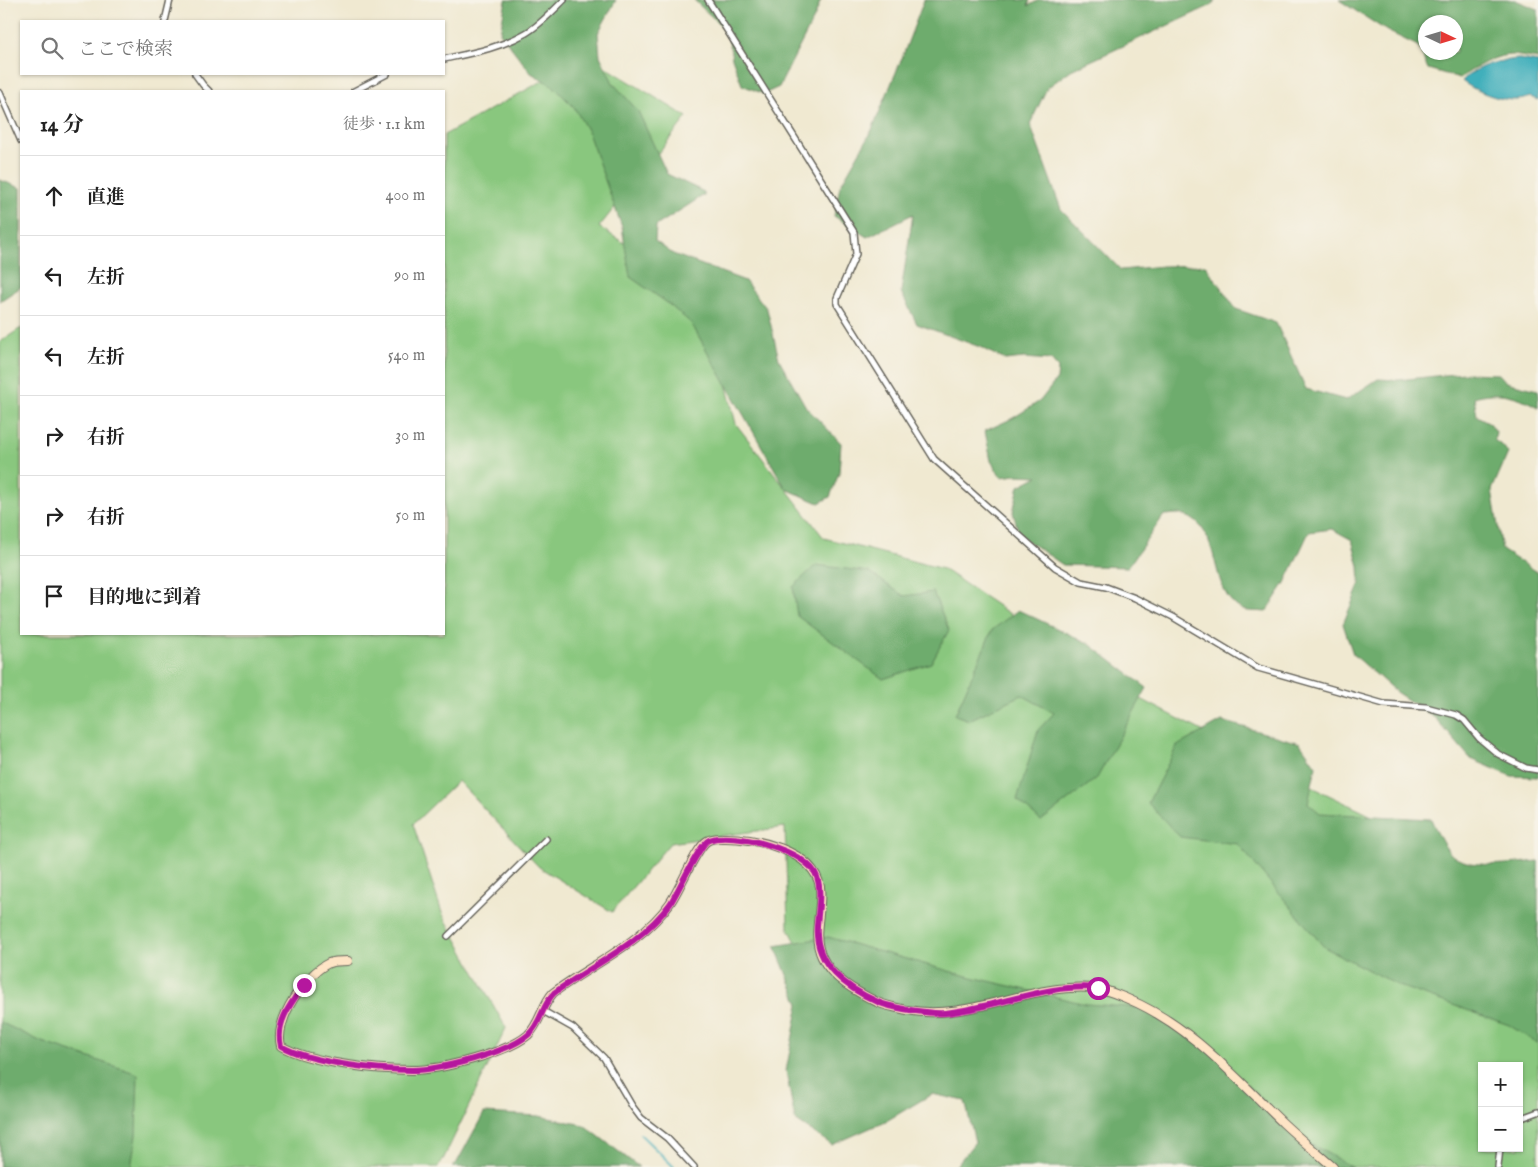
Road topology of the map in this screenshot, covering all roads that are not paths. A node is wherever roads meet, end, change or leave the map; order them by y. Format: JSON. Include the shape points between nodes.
{"nodes":[{"id":1,"x":170,"y":0,"type":"edge"},
{"id":2,"x":564,"y":0,"type":"edge"},
{"id":3,"x":708,"y":0,"type":"edge"},
{"id":4,"x":165,"y":20,"type":"edge"},
{"id":5,"x":445,"y":59,"type":"edge"},
{"id":6,"x":196,"y":75,"type":"edge"},
{"id":7,"x":385,"y":75,"type":"edge"},
{"id":8,"x":209,"y":90,"type":"edge"},
{"id":9,"x":356,"y":90,"type":"edge"},
{"id":10,"x":0,"y":93,"type":"edge"},
{"id":11,"x":20,"y":139,"type":"edge"},
{"id":12,"x":1538,"y":770,"type":"edge"},
{"id":13,"x":546,"y":839,"type":"dead end"},
{"id":14,"x":448,"y":936,"type":"dead end"},
{"id":15,"x":348,"y":961,"type":"dead end"},
{"id":16,"x":543,"y":1011,"type":"junction"},
{"id":17,"x":1538,"y":1112,"type":"edge"},
{"id":18,"x":1523,"y":1118,"type":"edge"},
{"id":19,"x":1500,"y":1152,"type":"edge"},
{"id":20,"x":694,"y":1167,"type":"edge"},
{"id":21,"x":1333,"y":1167,"type":"edge"},
{"id":22,"x":1498,"y":1167,"type":"edge"}],
"edges":[{"from":1,"to":4,"type":"street"},
{"from":2,"to":5,"type":"street","via":[[526,33],[506,43]]},
{"from":3,"to":12,"type":"street","via":[[854,232],[856,254],[837,304],[934,459],[1065,574],[1135,598],[1258,668],[1384,704],[1426,707],[1456,715],[1498,754],[1526,768]]},
{"from":6,"to":8,"type":"street"},
{"from":7,"to":9,"type":"street"},
{"from":10,"to":11,"type":"street"},
{"from":13,"to":14,"type":"street"},
{"from":15,"to":16,"type":"street","via":[[330,963],[304,985],[283,1018],[281,1046],[311,1058],[337,1062],[412,1070],[438,1068],[512,1046],[528,1035]]},
{"from":16,"to":20,"type":"street","via":[[573,1028],[604,1058],[641,1118],[667,1138]]},
{"from":16,"to":21,"type":"street","via":[[554,993],[627,945],[657,919],[681,886],[702,846],[709,840],[751,841],[788,851],[808,864],[817,875],[820,889],[816,932],[820,952],[832,972],[850,987],[891,1007],[944,1013],[1053,990],[1106,990],[1148,1007],[1188,1035]]},
{"from":17,"to":18,"type":"street"},
{"from":19,"to":22,"type":"street"}]}
